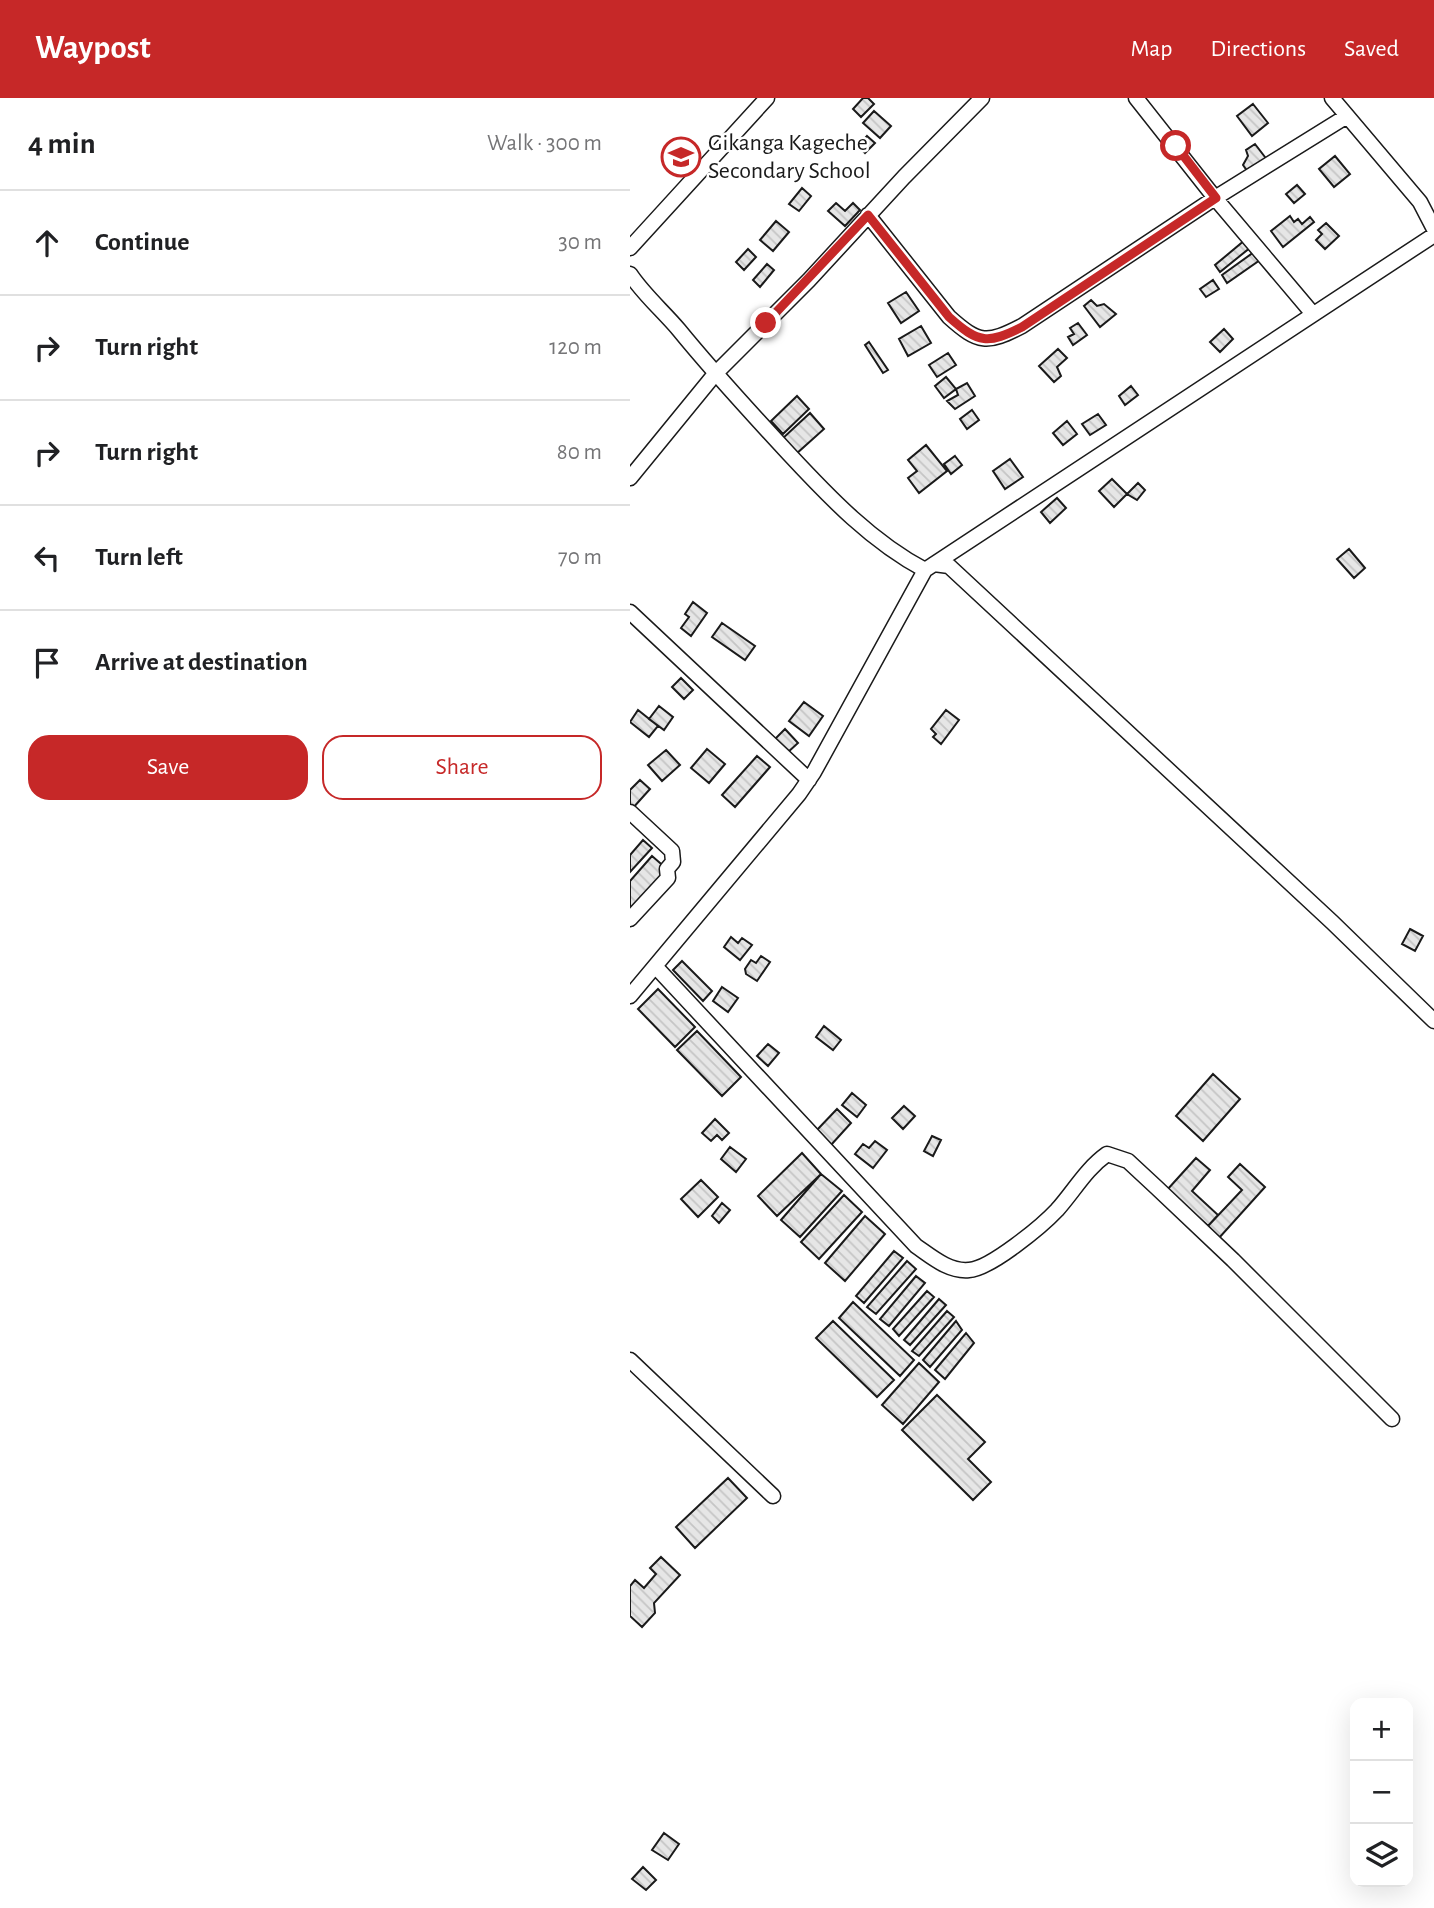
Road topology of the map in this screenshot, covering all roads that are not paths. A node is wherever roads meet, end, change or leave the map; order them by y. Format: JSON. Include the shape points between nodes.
{"nodes":[{"id":1,"x":767,"y":98,"type":"edge"},
{"id":2,"x":982,"y":98,"type":"edge"},
{"id":3,"x":1136,"y":98,"type":"edge"},
{"id":4,"x":1332,"y":98,"type":"edge"},
{"id":5,"x":1347,"y":116,"type":"junction"},
{"id":6,"x":1216,"y":198,"type":"junction"},
{"id":7,"x":868,"y":215,"type":"junction"},
{"id":8,"x":1434,"y":229,"type":"edge"},
{"id":9,"x":1434,"y":235,"type":"edge"},
{"id":10,"x":630,"y":248,"type":"edge"},
{"id":11,"x":630,"y":274,"type":"edge"},
{"id":12,"x":1313,"y":314,"type":"junction"},
{"id":13,"x":715,"y":374,"type":"junction"},
{"id":14,"x":630,"y":478,"type":"edge"},
{"id":15,"x":930,"y":567,"type":"junction"},
{"id":16,"x":630,"y":612,"type":"edge"},
{"id":17,"x":809,"y":780,"type":"junction"},
{"id":18,"x":630,"y":812,"type":"edge"},
{"id":19,"x":630,"y":919,"type":"edge"},
{"id":20,"x":656,"y":966,"type":"junction"},
{"id":21,"x":630,"y":996,"type":"edge"},
{"id":22,"x":1434,"y":1021,"type":"edge"},
{"id":23,"x":630,"y":1360,"type":"edge"},
{"id":24,"x":1392,"y":1419,"type":"dead end"},
{"id":25,"x":773,"y":1496,"type":"dead end"}],
"edges":[{"from":1,"to":10,"type":"street"},
{"from":2,"to":7,"type":"street"},
{"from":3,"to":6,"type":"street"},
{"from":4,"to":5,"type":"street"},
{"from":5,"to":6,"type":"street"},
{"from":5,"to":8,"type":"street","via":[[1420,202]]},
{"from":6,"to":7,"type":"street","via":[[997,339],[979,338],[949,317]]},
{"from":6,"to":12,"type":"street"},
{"from":7,"to":13,"type":"street"},
{"from":9,"to":12,"type":"street"},
{"from":11,"to":13,"type":"street"},
{"from":12,"to":15,"type":"street"},
{"from":13,"to":14,"type":"street"},
{"from":13,"to":15,"type":"street","via":[[836,503],[881,543],[906,560]]},
{"from":15,"to":17,"type":"street"},
{"from":15,"to":22,"type":"street","via":[[949,566]]},
{"from":16,"to":17,"type":"street"},
{"from":17,"to":20,"type":"street"},
{"from":18,"to":19,"type":"street","via":[[672,851],[674,862],[667,869],[668,878]]},
{"from":20,"to":21,"type":"street"},
{"from":20,"to":24,"type":"street","via":[[916,1246],[946,1267],[969,1270],[993,1262],[1056,1211],[1093,1164],[1107,1154],[1128,1161]]},
{"from":23,"to":25,"type":"street"}]}
